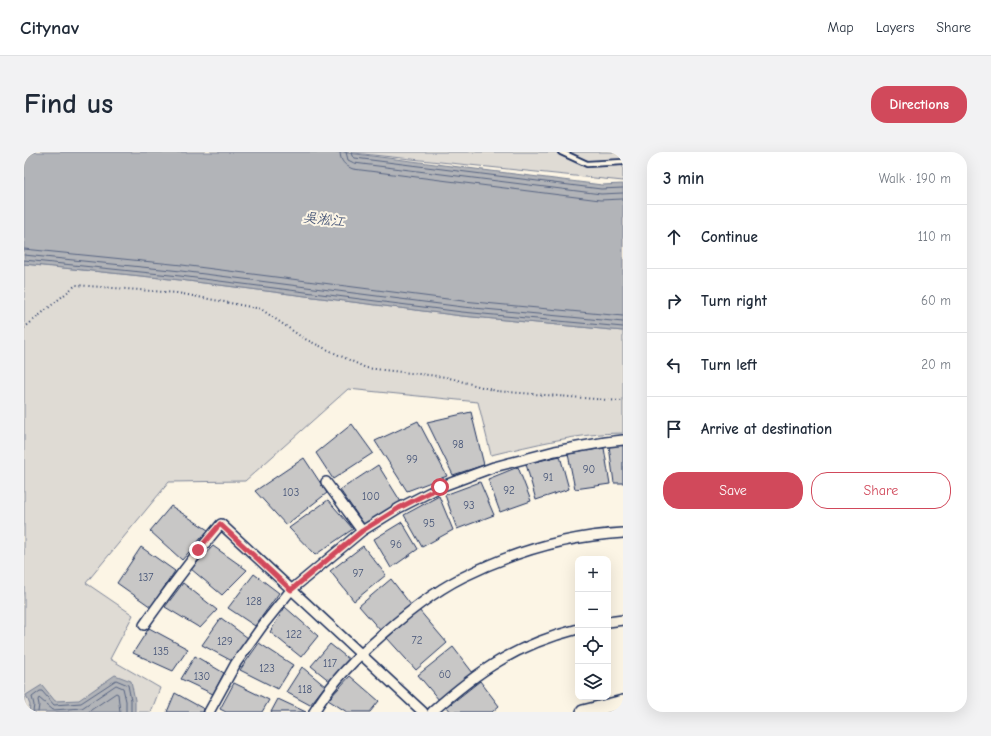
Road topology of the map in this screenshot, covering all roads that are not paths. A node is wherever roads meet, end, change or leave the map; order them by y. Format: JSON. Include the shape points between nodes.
{"nodes":[{"id":1,"x":561,"y":152,"type":"edge"},
{"id":2,"x":623,"y":162,"type":"edge"},
{"id":3,"x":623,"y":440,"type":"edge"},
{"id":4,"x":326,"y":482,"type":"dead end"},
{"id":5,"x":362,"y":531,"type":"junction"},
{"id":6,"x":623,"y":533,"type":"edge"},
{"id":7,"x":291,"y":590,"type":"junction"},
{"id":8,"x":623,"y":620,"type":"edge"},
{"id":9,"x":611,"y":622,"type":"edge"},
{"id":10,"x":144,"y":625,"type":"dead end"},
{"id":11,"x":575,"y":630,"type":"edge"},
{"id":12,"x":361,"y":654,"type":"junction"},
{"id":13,"x":623,"y":702,"type":"edge"},
{"id":14,"x":209,"y":712,"type":"edge"},
{"id":15,"x":314,"y":712,"type":"edge"},
{"id":16,"x":423,"y":712,"type":"edge"},
{"id":17,"x":432,"y":712,"type":"edge"},
{"id":18,"x":583,"y":712,"type":"edge"}],
"edges":[{"from":1,"to":2,"type":"lane","via":[[587,164]]},
{"from":3,"to":5,"type":"street","via":[[554,451],[494,467],[440,487]]},
{"from":4,"to":5,"type":"street"},
{"from":5,"to":7,"type":"street"},
{"from":6,"to":12,"type":"street","via":[[604,534],[539,547],[462,577],[420,604]]},
{"from":7,"to":10,"type":"street","via":[[220,524]]},
{"from":7,"to":12,"type":"street"},
{"from":7,"to":14,"type":"street","via":[[236,663]]},
{"from":8,"to":9,"type":"street"},
{"from":11,"to":17,"type":"street","via":[[533,643],[503,658],[480,672]]},
{"from":12,"to":15,"type":"street"},
{"from":12,"to":16,"type":"street"},
{"from":13,"to":18,"type":"street"}]}
